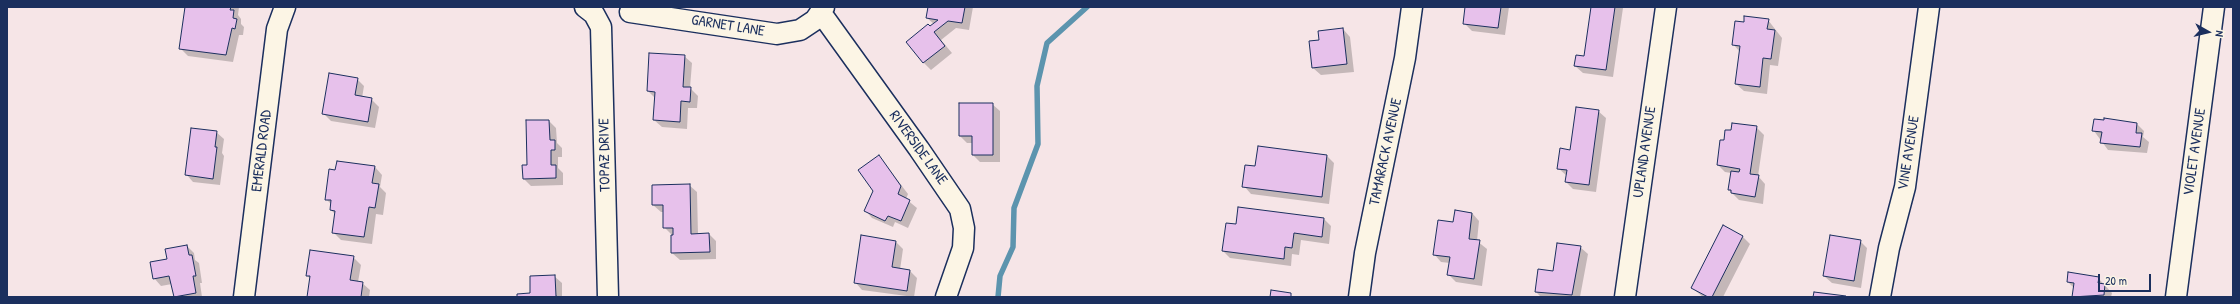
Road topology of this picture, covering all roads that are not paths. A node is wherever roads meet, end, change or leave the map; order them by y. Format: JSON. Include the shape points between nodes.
{"nodes":[{"id":1,"x":285,"y":7,"type":"edge"},
{"id":2,"x":1412,"y":7,"type":"edge"},
{"id":3,"x":1666,"y":7,"type":"edge"},
{"id":4,"x":1929,"y":7,"type":"edge"},
{"id":5,"x":2214,"y":7,"type":"edge"},
{"id":6,"x":823,"y":10,"type":"edge"},
{"id":7,"x":590,"y":11,"type":"edge"},
{"id":8,"x":630,"y":12,"type":"dead end"},
{"id":9,"x":244,"y":297,"type":"edge"},
{"id":10,"x":608,"y":297,"type":"edge"},
{"id":11,"x":946,"y":297,"type":"edge"},
{"id":12,"x":1359,"y":297,"type":"edge"},
{"id":13,"x":1625,"y":297,"type":"edge"},
{"id":14,"x":1880,"y":297,"type":"edge"},
{"id":15,"x":2176,"y":297,"type":"edge"}],
"edges":[{"from":1,"to":9,"type":"street","name":"EMERALD ROAD","via":[[277,29]]},
{"from":2,"to":12,"type":"street","name":"TAMARACK AVENUE","via":[[1405,58],[1365,253]]},
{"from":3,"to":13,"type":"street","name":"UPLAND AVENUE"},
{"from":4,"to":14,"type":"street","name":"VINE AVENUE","via":[[1905,187],[1889,248]]},
{"from":5,"to":15,"type":"street","name":"VIOLET AVENUE"},
{"from":6,"to":8,"type":"street","name":"GARNET LANE","via":[[815,20],[800,30],[777,34]]},
{"from":6,"to":11,"type":"street","name":"RIVERSIDE LANE","via":[[960,209],[964,228],[963,248]]},
{"from":7,"to":10,"type":"street","name":"TOPAZ DRIVE","via":[[601,27]]}]}
